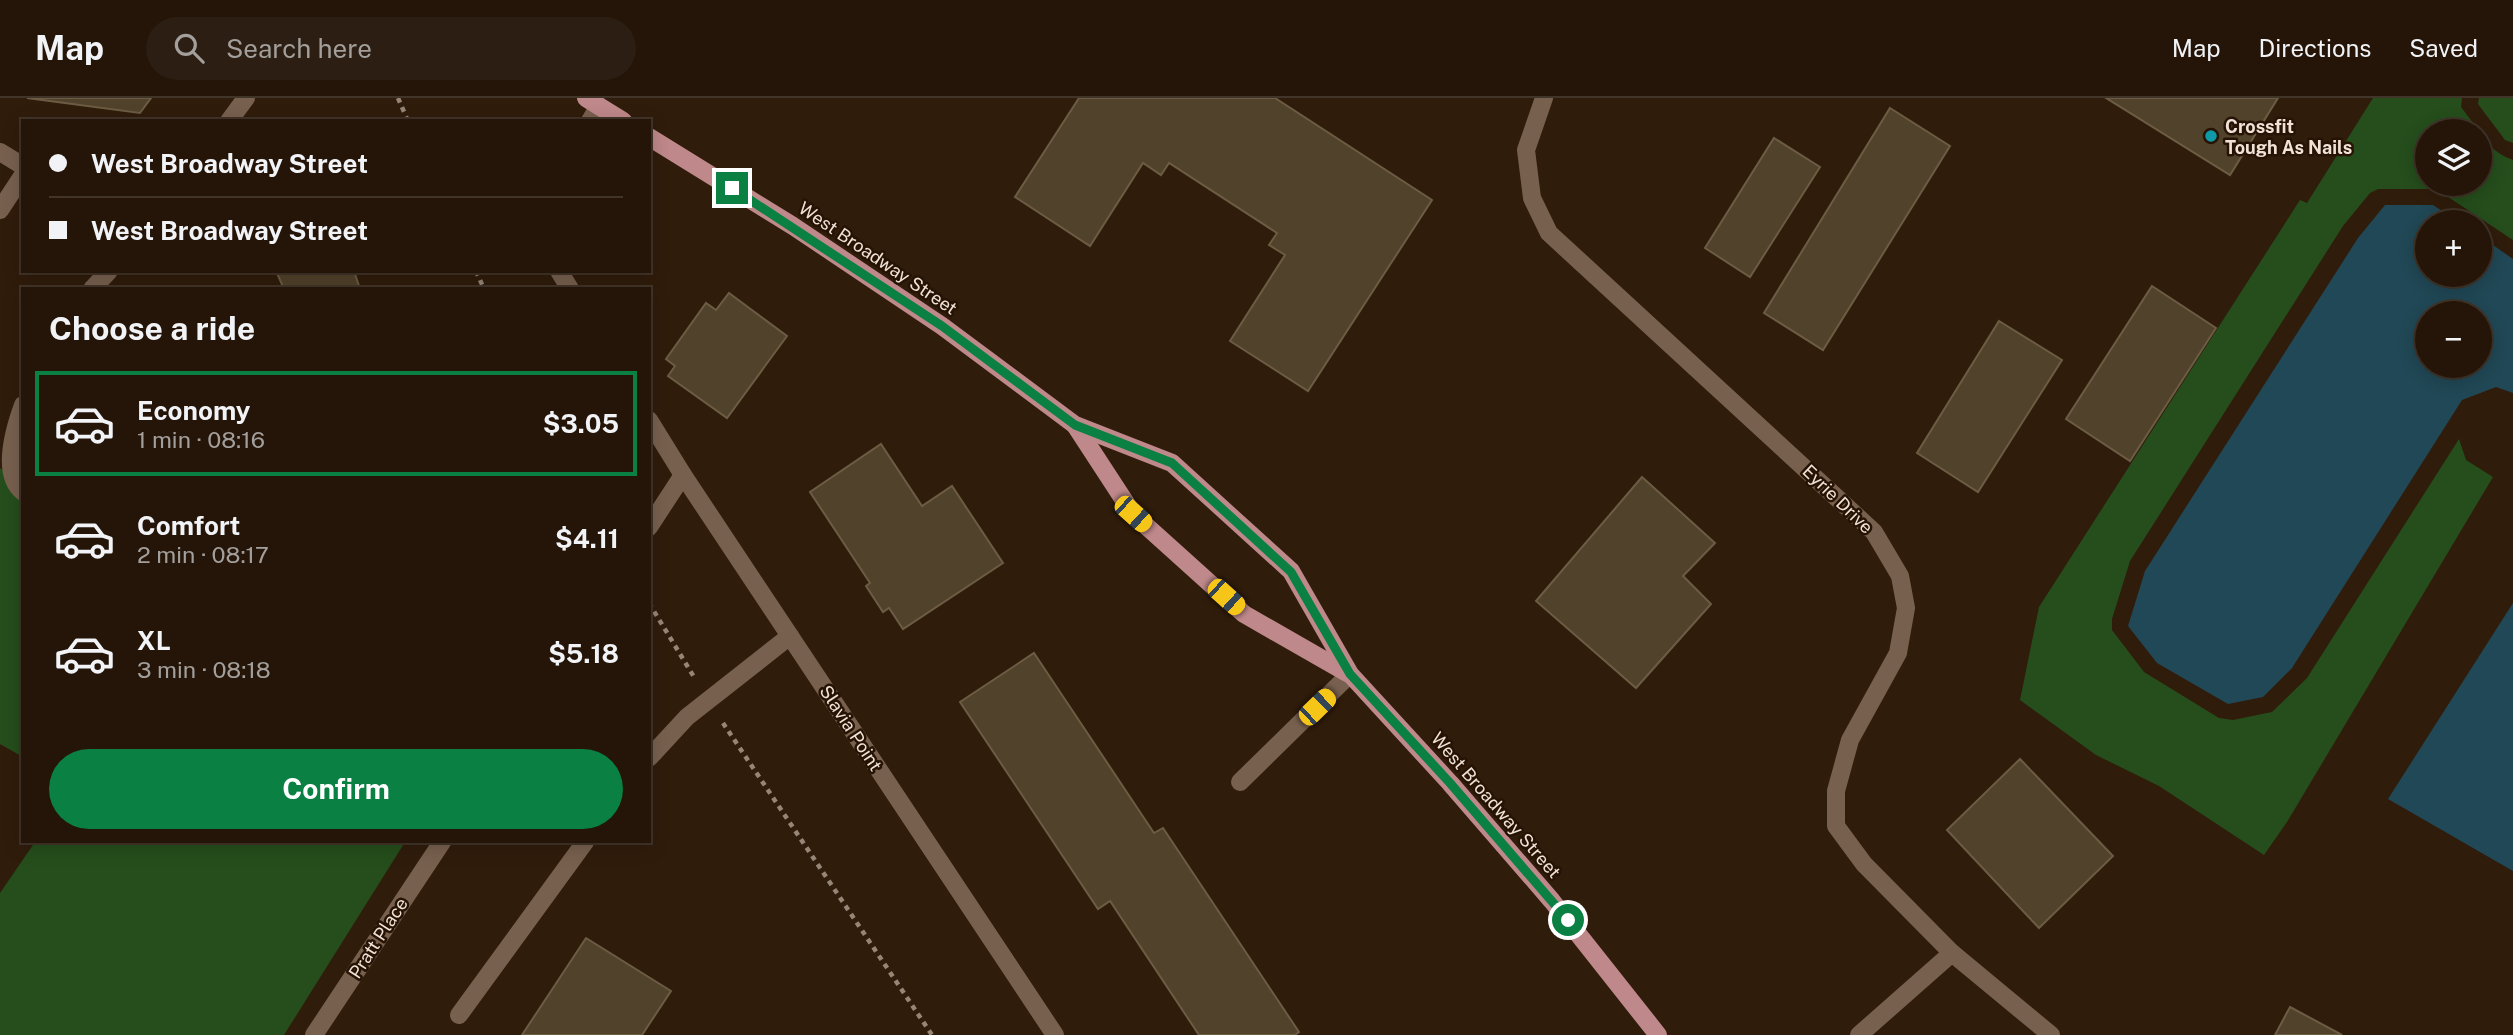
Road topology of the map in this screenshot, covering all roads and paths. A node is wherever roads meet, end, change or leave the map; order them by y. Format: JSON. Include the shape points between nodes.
{"nodes":[{"id":1,"x":246,"y":98,"type":"edge"},
{"id":2,"x":398,"y":98,"type":"edge"},
{"id":3,"x":1544,"y":98,"type":"edge"},
{"id":4,"x":592,"y":108,"type":"edge"},
{"id":5,"x":230,"y":119,"type":"edge"},
{"id":6,"x":407,"y":119,"type":"edge"},
{"id":7,"x":618,"y":119,"type":"edge"},
{"id":8,"x":651,"y":138,"type":"edge"},
{"id":9,"x":0,"y":152,"type":"edge"},
{"id":10,"x":21,"y":165,"type":"edge"},
{"id":11,"x":21,"y":178,"type":"edge"},
{"id":12,"x":0,"y":210,"type":"edge"},
{"id":13,"x":107,"y":273,"type":"edge"},
{"id":14,"x":94,"y":287,"type":"edge"},
{"id":15,"x":21,"y":410,"type":"edge"},
{"id":16,"x":651,"y":423,"type":"edge"},
{"id":17,"x":1075,"y":425,"type":"junction"},
{"id":18,"x":683,"y":475,"type":"junction"},
{"id":19,"x":21,"y":490,"type":"edge"},
{"id":20,"x":651,"y":524,"type":"edge"},
{"id":21,"x":651,"y":606,"type":"edge"},
{"id":22,"x":790,"y":636,"type":"junction"},
{"id":23,"x":1350,"y":674,"type":"junction"},
{"id":24,"x":709,"y":700,"type":"junction"},
{"id":25,"x":651,"y":756,"type":"edge"},
{"id":26,"x":1240,"y":782,"type":"dead end"},
{"id":27,"x":441,"y":843,"type":"edge"},
{"id":28,"x":584,"y":843,"type":"edge"},
{"id":29,"x":1952,"y":953,"type":"junction"},
{"id":30,"x":459,"y":1015,"type":"dead end"},
{"id":31,"x":314,"y":1035,"type":"edge"},
{"id":32,"x":932,"y":1035,"type":"edge"},
{"id":33,"x":1055,"y":1035,"type":"edge"},
{"id":34,"x":1658,"y":1035,"type":"edge"},
{"id":35,"x":1859,"y":1035,"type":"edge"},
{"id":36,"x":2051,"y":1035,"type":"edge"}],
"edges":[{"from":1,"to":5,"type":"street"},
{"from":2,"to":6,"type":"path"},
{"from":3,"to":29,"type":"street","name":"Eyrie Drive","via":[[1526,150],[1532,198],[1549,233],[1874,531],[1900,576],[1906,608],[1898,653],[1850,740],[1836,791],[1836,826],[1864,864]]},
{"from":4,"to":7,"type":"main road"},
{"from":8,"to":17,"type":"main road","name":"West Broadway Street","via":[[931,318]]},
{"from":9,"to":10,"type":"street"},
{"from":11,"to":12,"type":"street"},
{"from":13,"to":14,"type":"street"},
{"from":15,"to":19,"type":"street","via":[[12,435],[11,466]]},
{"from":16,"to":18,"type":"street","name":"Slavia Point"},
{"from":17,"to":23,"type":"main road","name":"West Broadway Street","via":[[1133,514],[1244,614]]},
{"from":17,"to":23,"type":"main road","name":"West Broadway Street","via":[[1172,463],[1291,572]]},
{"from":18,"to":20,"type":"street"},
{"from":18,"to":22,"type":"street","name":"Slavia Point"},
{"from":21,"to":24,"type":"path"},
{"from":22,"to":24,"type":"street"},
{"from":22,"to":33,"type":"street","name":"Slavia Point"},
{"from":23,"to":26,"type":"street"},
{"from":23,"to":34,"type":"main road","name":"West Broadway Street","via":[[1544,891]]},
{"from":24,"to":25,"type":"street"},
{"from":24,"to":32,"type":"path"},
{"from":27,"to":31,"type":"street","name":"Pratt Place"},
{"from":28,"to":30,"type":"street"},
{"from":29,"to":35,"type":"street"},
{"from":29,"to":36,"type":"street","name":"Eyrie Drive"}]}
